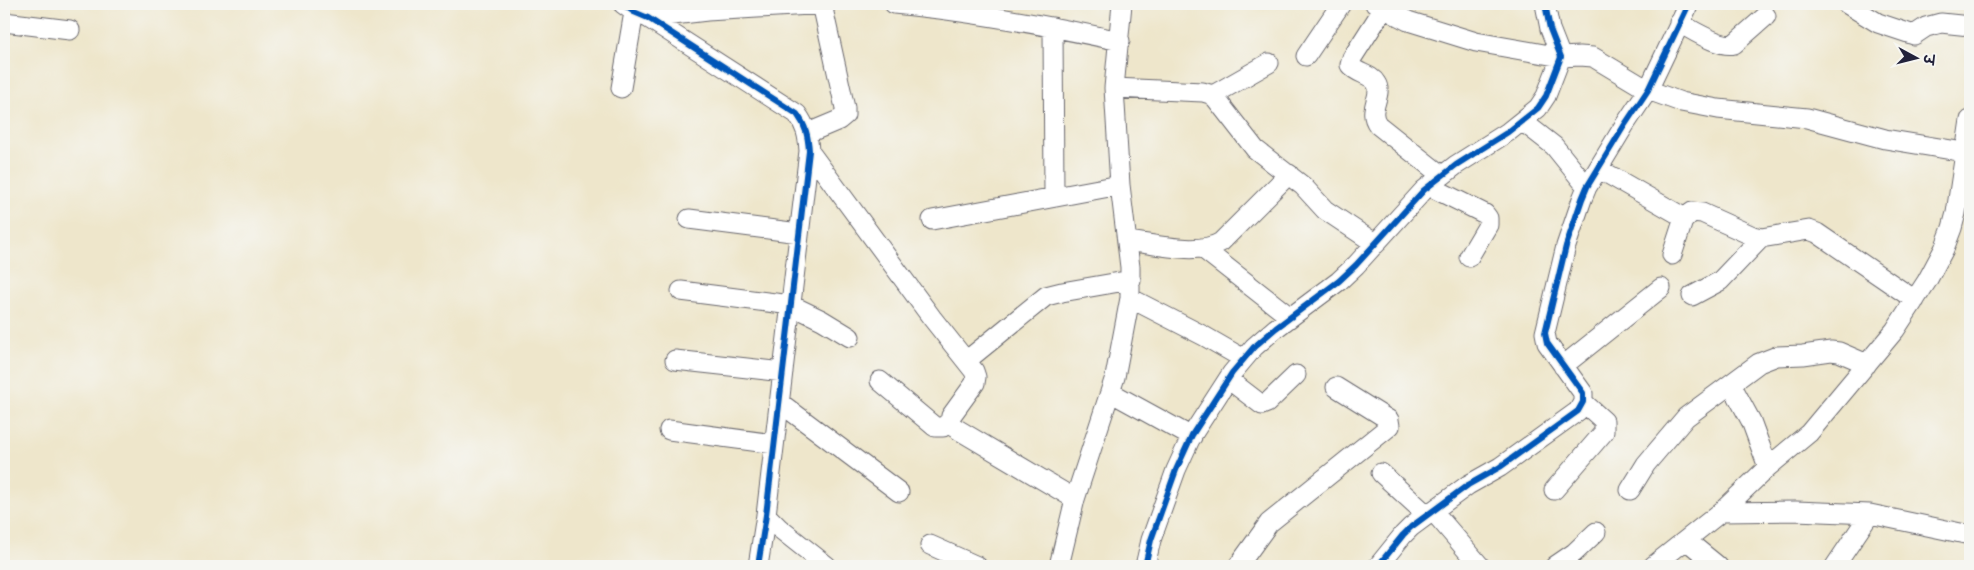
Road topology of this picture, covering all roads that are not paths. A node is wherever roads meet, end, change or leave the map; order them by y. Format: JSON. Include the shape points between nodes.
{"nodes":[{"id":1,"x":822,"y":4,"type":"edge"},
{"id":2,"x":827,"y":4,"type":"edge"},
{"id":3,"x":894,"y":4,"type":"edge"},
{"id":4,"x":1122,"y":4,"type":"edge"},
{"id":5,"x":1341,"y":4,"type":"edge"},
{"id":6,"x":1545,"y":4,"type":"edge"},
{"id":7,"x":1689,"y":4,"type":"edge"},
{"id":8,"x":1847,"y":4,"type":"edge"},
{"id":9,"x":1380,"y":6,"type":"edge"},
{"id":10,"x":721,"y":7,"type":"edge"},
{"id":11,"x":635,"y":11,"type":"edge"},
{"id":12,"x":1766,"y":16,"type":"dead end"},
{"id":13,"x":4,"y":22,"type":"edge"},
{"id":14,"x":1680,"y":23,"type":"junction"},
{"id":15,"x":1970,"y":26,"type":"edge"},
{"id":16,"x":1053,"y":27,"type":"junction"},
{"id":17,"x":70,"y":30,"type":"dead end"},
{"id":18,"x":1120,"y":41,"type":"junction"},
{"id":19,"x":1306,"y":56,"type":"dead end"},
{"id":20,"x":1561,"y":57,"type":"junction"},
{"id":21,"x":1269,"y":63,"type":"dead end"},
{"id":22,"x":621,"y":88,"type":"dead end"},
{"id":23,"x":1114,"y":88,"type":"junction"},
{"id":24,"x":1648,"y":90,"type":"junction"},
{"id":25,"x":1213,"y":95,"type":"junction"},
{"id":26,"x":1970,"y":120,"type":"edge"},
{"id":27,"x":1522,"y":121,"type":"junction"},
{"id":28,"x":809,"y":142,"type":"junction"},
{"id":29,"x":1967,"y":153,"type":"edge"},
{"id":30,"x":1599,"y":169,"type":"junction"},
{"id":31,"x":1289,"y":174,"type":"junction"},
{"id":32,"x":1435,"y":180,"type":"junction"},
{"id":33,"x":1120,"y":185,"type":"junction"},
{"id":34,"x":1587,"y":187,"type":"junction"},
{"id":35,"x":1054,"y":197,"type":"junction"},
{"id":36,"x":1685,"y":218,"type":"junction"},
{"id":37,"x":689,"y":219,"type":"dead end"},
{"id":38,"x":932,"y":220,"type":"dead end"},
{"id":39,"x":800,"y":233,"type":"junction"},
{"id":40,"x":1761,"y":238,"type":"junction"},
{"id":41,"x":1127,"y":240,"type":"junction"},
{"id":42,"x":1376,"y":244,"type":"junction"},
{"id":43,"x":1202,"y":248,"type":"junction"},
{"id":44,"x":1672,"y":255,"type":"dead end"},
{"id":45,"x":1469,"y":258,"type":"dead end"},
{"id":46,"x":1661,"y":288,"type":"dead end"},
{"id":47,"x":1130,"y":289,"type":"junction"},
{"id":48,"x":681,"y":291,"type":"dead end"},
{"id":49,"x":1692,"y":296,"type":"dead end"},
{"id":50,"x":1915,"y":300,"type":"junction"},
{"id":51,"x":791,"y":305,"type":"junction"},
{"id":52,"x":1290,"y":317,"type":"junction"},
{"id":53,"x":850,"y":337,"type":"dead end"},
{"id":54,"x":1244,"y":359,"type":"junction"},
{"id":55,"x":674,"y":360,"type":"dead end"},
{"id":56,"x":966,"y":361,"type":"junction"},
{"id":57,"x":1867,"y":364,"type":"junction"},
{"id":58,"x":1563,"y":366,"type":"junction"},
{"id":59,"x":783,"y":372,"type":"junction"},
{"id":60,"x":1296,"y":375,"type":"dead end"},
{"id":61,"x":1228,"y":379,"type":"junction"},
{"id":62,"x":880,"y":381,"type":"dead end"},
{"id":63,"x":1731,"y":384,"type":"junction"},
{"id":64,"x":1336,"y":387,"type":"dead end"},
{"id":65,"x":1110,"y":392,"type":"junction"},
{"id":66,"x":779,"y":402,"type":"junction"},
{"id":67,"x":1583,"y":402,"type":"junction"},
{"id":68,"x":950,"y":421,"type":"junction"},
{"id":69,"x":669,"y":430,"type":"dead end"},
{"id":70,"x":1192,"y":437,"type":"junction"},
{"id":71,"x":774,"y":444,"type":"junction"},
{"id":72,"x":1768,"y":467,"type":"junction"},
{"id":73,"x":1381,"y":474,"type":"dead end"},
{"id":74,"x":1554,"y":490,"type":"dead end"},
{"id":75,"x":1630,"y":490,"type":"dead end"},
{"id":76,"x":899,"y":492,"type":"dead end"},
{"id":77,"x":1075,"y":499,"type":"junction"},
{"id":78,"x":1721,"y":512,"type":"junction"},
{"id":79,"x":1430,"y":513,"type":"junction"},
{"id":80,"x":1870,"y":514,"type":"junction"},
{"id":81,"x":766,"y":515,"type":"junction"},
{"id":82,"x":1596,"y":532,"type":"dead end"},
{"id":83,"x":1970,"y":535,"type":"edge"},
{"id":84,"x":1686,"y":540,"type":"junction"},
{"id":85,"x":930,"y":544,"type":"dead end"},
{"id":86,"x":758,"y":566,"type":"edge"},
{"id":87,"x":827,"y":566,"type":"edge"},
{"id":88,"x":977,"y":566,"type":"edge"},
{"id":89,"x":1059,"y":566,"type":"edge"},
{"id":90,"x":1145,"y":566,"type":"edge"},
{"id":91,"x":1238,"y":566,"type":"edge"},
{"id":92,"x":1378,"y":566,"type":"edge"},
{"id":93,"x":1480,"y":566,"type":"edge"},
{"id":94,"x":1555,"y":566,"type":"edge"},
{"id":95,"x":1653,"y":566,"type":"edge"},
{"id":96,"x":1718,"y":566,"type":"edge"},
{"id":97,"x":1835,"y":566,"type":"edge"}],
"edges":[{"from":1,"to":2,"type":"street"},
{"from":1,"to":10,"type":"street"},
{"from":1,"to":28,"type":"street","via":[[845,108],[839,120]]},
{"from":3,"to":16,"type":"street","via":[[961,11]]},
{"from":4,"to":18,"type":"street"},
{"from":5,"to":19,"type":"street"},
{"from":6,"to":20,"type":"street","via":[[1550,30]]},
{"from":7,"to":14,"type":"street"},
{"from":8,"to":15,"type":"street","via":[[1878,23],[1914,35],[1940,23]]},
{"from":9,"to":20,"type":"street","via":[[1416,24],[1476,42]]},
{"from":9,"to":32,"type":"street","via":[[1350,65],[1377,83],[1374,120]]},
{"from":10,"to":11,"type":"street"},
{"from":11,"to":22,"type":"street"},
{"from":11,"to":28,"type":"street","via":[[797,114],[804,122]]},
{"from":12,"to":14,"type":"street","via":[[1730,45],[1719,43]]},
{"from":13,"to":17,"type":"street"},
{"from":14,"to":24,"type":"street"},
{"from":16,"to":18,"type":"street"},
{"from":16,"to":35,"type":"street"},
{"from":18,"to":23,"type":"street"},
{"from":20,"to":24,"type":"street","via":[[1593,57]]},
{"from":20,"to":27,"type":"street","via":[[1546,96],[1538,108]]},
{"from":21,"to":25,"type":"street"},
{"from":23,"to":25,"type":"street"},
{"from":23,"to":33,"type":"street"},
{"from":24,"to":29,"type":"street","via":[[1682,102],[1807,118],[1885,139]]},
{"from":24,"to":30,"type":"street"},
{"from":25,"to":31,"type":"street","via":[[1255,148]]},
{"from":26,"to":29,"type":"street"},
{"from":27,"to":32,"type":"street"},
{"from":27,"to":34,"type":"street","via":[[1554,146]]},
{"from":28,"to":39,"type":"street"},
{"from":28,"to":56,"type":"street","via":[[932,318]]},
{"from":29,"to":50,"type":"street","via":[[1952,228]]},
{"from":30,"to":34,"type":"street"},
{"from":30,"to":36,"type":"street"},
{"from":31,"to":42,"type":"street","via":[[1325,210]]},
{"from":31,"to":43,"type":"street","via":[[1221,242],[1214,247]]},
{"from":32,"to":42,"type":"street"},
{"from":32,"to":45,"type":"street","via":[[1488,218],[1488,225]]},
{"from":33,"to":35,"type":"street"},
{"from":33,"to":41,"type":"street"},
{"from":34,"to":58,"type":"street","via":[[1566,246],[1546,333],[1546,343]]},
{"from":35,"to":38,"type":"street"},
{"from":36,"to":40,"type":"street","via":[[1696,211]]},
{"from":36,"to":44,"type":"street"},
{"from":37,"to":39,"type":"street"},
{"from":39,"to":51,"type":"street"},
{"from":40,"to":49,"type":"street","via":[[1720,281]]},
{"from":40,"to":50,"type":"street","via":[[1810,230]]},
{"from":41,"to":43,"type":"street"},
{"from":41,"to":47,"type":"street"},
{"from":42,"to":52,"type":"street","via":[[1339,281]]},
{"from":43,"to":52,"type":"street"},
{"from":46,"to":58,"type":"street"},
{"from":47,"to":54,"type":"street"},
{"from":47,"to":56,"type":"street","via":[[1062,292],[1046,296]]},
{"from":47,"to":65,"type":"street"},
{"from":48,"to":51,"type":"street"},
{"from":50,"to":57,"type":"street"},
{"from":51,"to":53,"type":"street"},
{"from":51,"to":59,"type":"street"},
{"from":52,"to":54,"type":"street"},
{"from":54,"to":61,"type":"street"},
{"from":55,"to":59,"type":"street"},
{"from":56,"to":68,"type":"street","via":[[974,371],[975,383]]},
{"from":57,"to":63,"type":"street","via":[[1831,351],[1777,356],[1759,363]]},
{"from":57,"to":72,"type":"street","via":[[1810,433]]},
{"from":58,"to":67,"type":"street","via":[[1584,393]]},
{"from":59,"to":66,"type":"street"},
{"from":60,"to":61,"type":"street","via":[[1262,405]]},
{"from":61,"to":70,"type":"street"},
{"from":62,"to":68,"type":"street","via":[[935,427],[943,427]]},
{"from":63,"to":72,"type":"street","via":[[1751,422]]},
{"from":63,"to":75,"type":"street","via":[[1686,418],[1646,464]]},
{"from":64,"to":91,"type":"street","via":[[1389,420],[1390,426],[1269,523]]},
{"from":65,"to":70,"type":"street"},
{"from":65,"to":77,"type":"street"},
{"from":66,"to":71,"type":"street"},
{"from":66,"to":76,"type":"street"},
{"from":67,"to":74,"type":"street","via":[[1604,421],[1604,432]]},
{"from":67,"to":79,"type":"street","via":[[1578,411]]},
{"from":68,"to":77,"type":"street","via":[[952,426]]},
{"from":69,"to":71,"type":"street"},
{"from":70,"to":90,"type":"street","via":[[1157,522]]},
{"from":71,"to":81,"type":"street"},
{"from":72,"to":78,"type":"street"},
{"from":73,"to":79,"type":"street"},
{"from":77,"to":89,"type":"street"},
{"from":78,"to":80,"type":"street"},
{"from":78,"to":84,"type":"street"},
{"from":79,"to":92,"type":"street","via":[[1403,535]]},
{"from":79,"to":93,"type":"street"},
{"from":80,"to":83,"type":"street"},
{"from":80,"to":97,"type":"street"},
{"from":81,"to":86,"type":"street"},
{"from":81,"to":87,"type":"street"},
{"from":82,"to":94,"type":"street"},
{"from":84,"to":95,"type":"street"},
{"from":84,"to":96,"type":"street"},
{"from":85,"to":88,"type":"street"}]}
